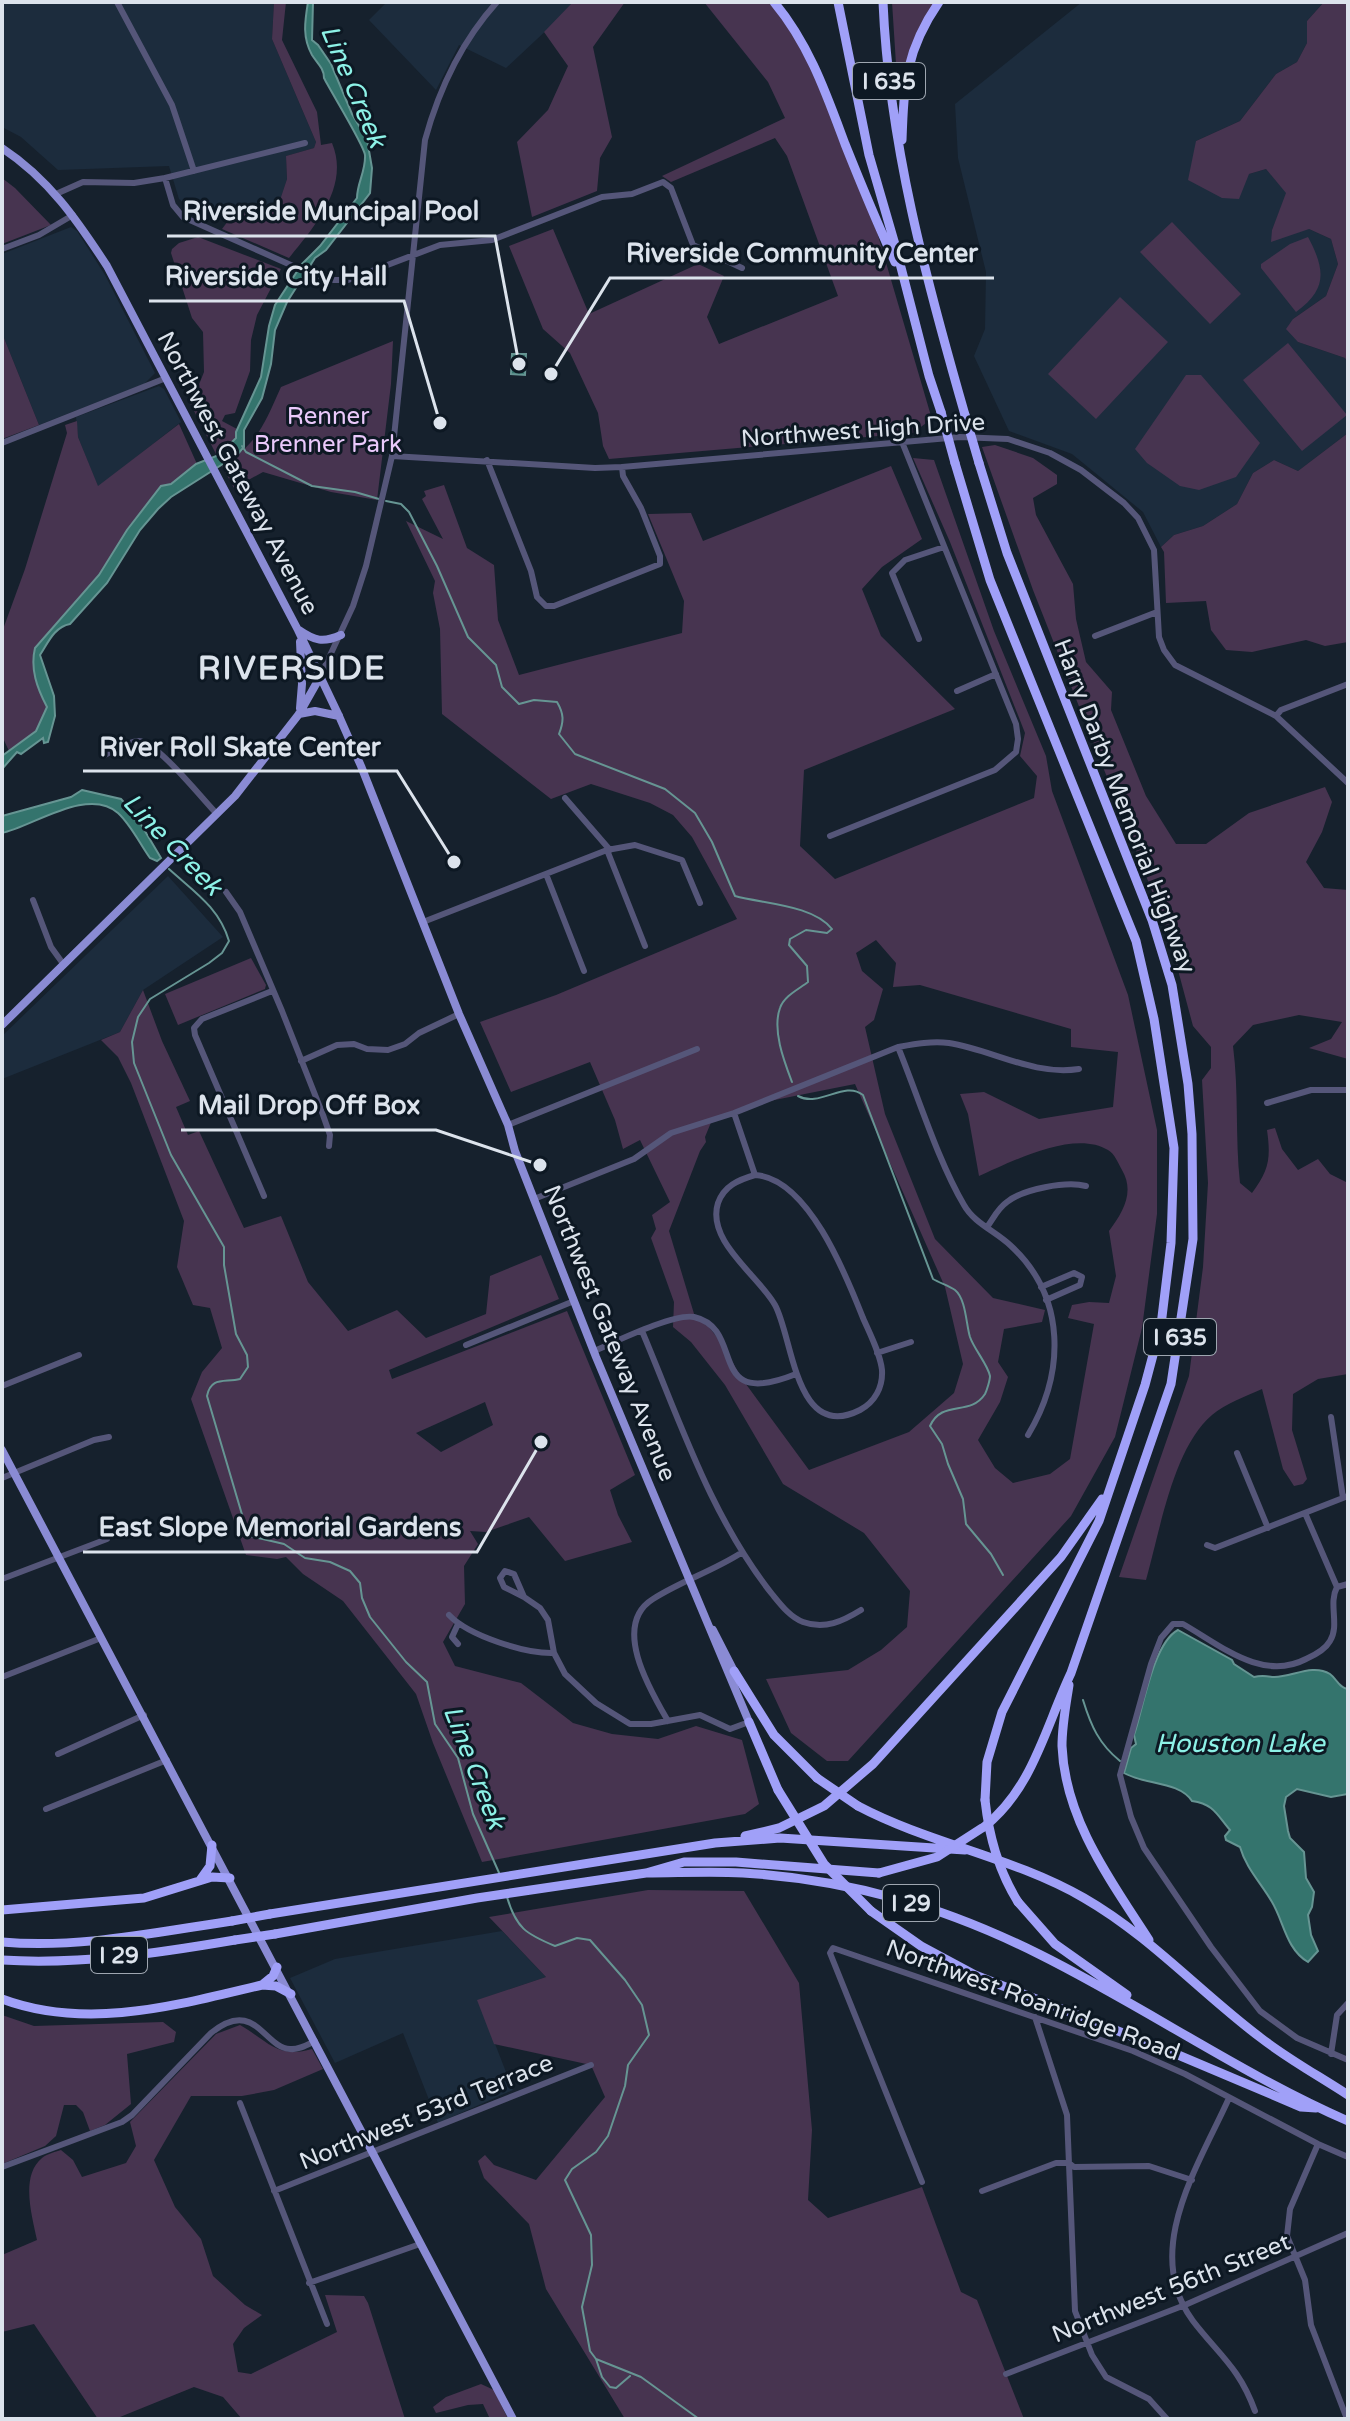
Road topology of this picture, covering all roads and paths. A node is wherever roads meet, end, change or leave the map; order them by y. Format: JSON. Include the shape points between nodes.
{"nodes":[{"id":1,"x":117,"y":2,"type":"edge"},
{"id":2,"x":497,"y":2,"type":"edge"},
{"id":3,"x":774,"y":2,"type":"edge"},
{"id":4,"x":838,"y":2,"type":"edge"},
{"id":5,"x":883,"y":2,"type":"edge"},
{"id":6,"x":939,"y":2,"type":"edge"},
{"id":7,"x":305,"y":143,"type":"dead end"},
{"id":8,"x":2,"y":148,"type":"edge"},
{"id":9,"x":901,"y":159,"type":"junction"},
{"id":10,"x":194,"y":171,"type":"junction"},
{"id":11,"x":165,"y":178,"type":"junction"},
{"id":12,"x":56,"y":194,"type":"junction"},
{"id":13,"x":73,"y":215,"type":"junction"},
{"id":14,"x":2,"y":249,"type":"edge"},
{"id":15,"x":412,"y":254,"type":"junction"},
{"id":16,"x":742,"y":268,"type":"dead end"},
{"id":17,"x":906,"y":285,"type":"junction"},
{"id":18,"x":166,"y":378,"type":"junction"},
{"id":19,"x":902,"y":442,"type":"junction"},
{"id":20,"x":2,"y":443,"type":"edge"},
{"id":21,"x":392,"y":456,"type":"junction"},
{"id":22,"x":487,"y":460,"type":"junction"},
{"id":23,"x":622,"y":467,"type":"junction"},
{"id":24,"x":944,"y":547,"type":"junction"},
{"id":25,"x":1157,"y":612,"type":"junction"},
{"id":26,"x":298,"y":630,"type":"junction"},
{"id":27,"x":341,"y":635,"type":"junction"},
{"id":28,"x":1095,"y":636,"type":"dead end"},
{"id":29,"x":919,"y":639,"type":"dead end"},
{"id":30,"x":996,"y":674,"type":"junction"},
{"id":31,"x":320,"y":677,"type":"junction"},
{"id":32,"x":1348,"y":684,"type":"edge"},
{"id":33,"x":957,"y":691,"type":"dead end"},
{"id":34,"x":299,"y":714,"type":"junction"},
{"id":35,"x":339,"y":716,"type":"junction"},
{"id":36,"x":1276,"y":716,"type":"junction"},
{"id":37,"x":103,"y":756,"type":"dead end"},
{"id":38,"x":1348,"y":783,"type":"edge"},
{"id":39,"x":565,"y":798,"type":"dead end"},
{"id":40,"x":217,"y":814,"type":"junction"},
{"id":41,"x":830,"y":836,"type":"dead end"},
{"id":42,"x":608,"y":850,"type":"junction"},
{"id":43,"x":546,"y":874,"type":"junction"},
{"id":44,"x":226,"y":892,"type":"dead end"},
{"id":45,"x":33,"y":900,"type":"dead end"},
{"id":46,"x":700,"y":903,"type":"dead end"},
{"id":47,"x":423,"y":922,"type":"junction"},
{"id":48,"x":645,"y":946,"type":"dead end"},
{"id":49,"x":64,"y":965,"type":"junction"},
{"id":50,"x":584,"y":971,"type":"dead end"},
{"id":51,"x":272,"y":991,"type":"junction"},
{"id":52,"x":459,"y":1014,"type":"junction"},
{"id":53,"x":2,"y":1025,"type":"edge"},
{"id":54,"x":898,"y":1047,"type":"junction"},
{"id":55,"x":697,"y":1049,"type":"dead end"},
{"id":56,"x":301,"y":1061,"type":"junction"},
{"id":57,"x":1079,"y":1069,"type":"dead end"},
{"id":58,"x":1348,"y":1090,"type":"edge"},
{"id":59,"x":1267,"y":1103,"type":"dead end"},
{"id":60,"x":734,"y":1113,"type":"junction"},
{"id":61,"x":508,"y":1125,"type":"junction"},
{"id":62,"x":329,"y":1146,"type":"dead end"},
{"id":63,"x":755,"y":1175,"type":"junction"},
{"id":64,"x":1086,"y":1186,"type":"dead end"},
{"id":65,"x":264,"y":1196,"type":"dead end"},
{"id":66,"x":534,"y":1199,"type":"junction"},
{"id":67,"x":987,"y":1227,"type":"junction"},
{"id":68,"x":1041,"y":1287,"type":"junction"},
{"id":69,"x":1046,"y":1300,"type":"junction"},
{"id":70,"x":574,"y":1301,"type":"junction"},
{"id":71,"x":642,"y":1331,"type":"junction"},
{"id":72,"x":911,"y":1342,"type":"dead end"},
{"id":73,"x":466,"y":1345,"type":"dead end"},
{"id":74,"x":594,"y":1351,"type":"junction"},
{"id":75,"x":877,"y":1353,"type":"junction"},
{"id":76,"x":79,"y":1355,"type":"dead end"},
{"id":77,"x":796,"y":1374,"type":"junction"},
{"id":78,"x":2,"y":1386,"type":"edge"},
{"id":79,"x":1331,"y":1417,"type":"dead end"},
{"id":80,"x":1028,"y":1435,"type":"dead end"},
{"id":81,"x":109,"y":1437,"type":"dead end"},
{"id":82,"x":2,"y":1450,"type":"edge"},
{"id":83,"x":1237,"y":1453,"type":"dead end"},
{"id":84,"x":14,"y":1473,"type":"junction"},
{"id":85,"x":2,"y":1478,"type":"edge"},
{"id":86,"x":1110,"y":1486,"type":"junction"},
{"id":87,"x":1345,"y":1497,"type":"edge"},
{"id":88,"x":1305,"y":1513,"type":"junction"},
{"id":89,"x":1268,"y":1528,"type":"junction"},
{"id":90,"x":107,"y":1539,"type":"dead end"},
{"id":91,"x":1207,"y":1545,"type":"dead end"},
{"id":92,"x":741,"y":1553,"type":"junction"},
{"id":93,"x":59,"y":1556,"type":"junction"},
{"id":94,"x":2,"y":1579,"type":"edge"},
{"id":95,"x":690,"y":1580,"type":"junction"},
{"id":96,"x":1348,"y":1584,"type":"edge"},
{"id":97,"x":1337,"y":1587,"type":"junction"},
{"id":98,"x":524,"y":1597,"type":"junction"},
{"id":99,"x":861,"y":1610,"type":"dead end"},
{"id":100,"x":449,"y":1615,"type":"dead end"},
{"id":101,"x":458,"y":1624,"type":"junction"},
{"id":102,"x":710,"y":1626,"type":"junction"},
{"id":103,"x":101,"y":1638,"type":"junction"},
{"id":104,"x":458,"y":1644,"type":"dead end"},
{"id":105,"x":554,"y":1653,"type":"junction"},
{"id":106,"x":734,"y":1671,"type":"joint"},
{"id":107,"x":1071,"y":1673,"type":"junction"},
{"id":108,"x":2,"y":1677,"type":"edge"},
{"id":109,"x":144,"y":1715,"type":"junction"},
{"id":110,"x":668,"y":1721,"type":"junction"},
{"id":111,"x":749,"y":1722,"type":"junction"},
{"id":112,"x":58,"y":1754,"type":"dead end"},
{"id":113,"x":167,"y":1760,"type":"junction"},
{"id":114,"x":46,"y":1809,"type":"dead end"},
{"id":115,"x":715,"y":1843,"type":"junction"},
{"id":116,"x":212,"y":1845,"type":"junction"},
{"id":117,"x":965,"y":1850,"type":"junction"},
{"id":118,"x":646,"y":1873,"type":"junction"},
{"id":119,"x":230,"y":1878,"type":"junction"},
{"id":120,"x":197,"y":1882,"type":"junction"},
{"id":121,"x":2,"y":1910,"type":"edge"},
{"id":122,"x":2,"y":1942,"type":"edge"},
{"id":123,"x":1151,"y":1944,"type":"junction"},
{"id":124,"x":2,"y":1960,"type":"edge"},
{"id":125,"x":277,"y":1967,"type":"junction"},
{"id":126,"x":262,"y":1985,"type":"junction"},
{"id":127,"x":291,"y":1994,"type":"junction"},
{"id":128,"x":2,"y":1999,"type":"edge"},
{"id":129,"x":1348,"y":2003,"type":"edge"},
{"id":130,"x":1035,"y":2017,"type":"junction"},
{"id":131,"x":1154,"y":2017,"type":"junction"},
{"id":132,"x":315,"y":2041,"type":"junction"},
{"id":133,"x":1331,"y":2054,"type":"junction"},
{"id":134,"x":1348,"y":2060,"type":"edge"},
{"id":135,"x":591,"y":2065,"type":"dead end"},
{"id":136,"x":1348,"y":2095,"type":"edge"},
{"id":137,"x":1229,"y":2098,"type":"junction"},
{"id":138,"x":240,"y":2103,"type":"dead end"},
{"id":139,"x":1320,"y":2109,"type":"junction"},
{"id":140,"x":1348,"y":2121,"type":"edge"},
{"id":141,"x":1318,"y":2144,"type":"junction"},
{"id":142,"x":373,"y":2154,"type":"junction"},
{"id":143,"x":1348,"y":2157,"type":"edge"},
{"id":144,"x":1069,"y":2163,"type":"junction"},
{"id":145,"x":2,"y":2167,"type":"edge"},
{"id":146,"x":1192,"y":2180,"type":"junction"},
{"id":147,"x":922,"y":2182,"type":"dead end"},
{"id":148,"x":274,"y":2191,"type":"junction"},
{"id":149,"x":982,"y":2191,"type":"dead end"},
{"id":150,"x":1348,"y":2233,"type":"edge"},
{"id":151,"x":420,"y":2244,"type":"junction"},
{"id":152,"x":1295,"y":2258,"type":"junction"},
{"id":153,"x":309,"y":2283,"type":"junction"},
{"id":154,"x":1185,"y":2305,"type":"junction"},
{"id":155,"x":327,"y":2324,"type":"dead end"},
{"id":156,"x":1087,"y":2343,"type":"junction"},
{"id":157,"x":1006,"y":2374,"type":"dead end"},
{"id":158,"x":1255,"y":2411,"type":"dead end"},
{"id":159,"x":513,"y":2419,"type":"edge"},
{"id":160,"x":1167,"y":2419,"type":"edge"},
{"id":161,"x":1347,"y":2419,"type":"edge"}],
"edges":[{"from":1,"to":10,"type":"street","via":[[172,105]]},
{"from":2,"to":15,"type":"street","via":[[457,58],[431,119]]},
{"from":3,"to":17,"type":"highway","via":[[811,57]]},
{"from":4,"to":17,"type":"highway","name":"Harry Darby Memorial Highway","number":"I 635","via":[[869,155]]},
{"from":5,"to":9,"type":"highway","name":"Harry Darby Memorial Highway","number":"I 635","via":[[885,57]]},
{"from":6,"to":9,"type":"highway","via":[[904,84]]},
{"from":7,"to":10,"type":"street"},
{"from":8,"to":12,"type":"main road","name":"Northwest Gateway Avenue"},
{"from":9,"to":107,"type":"highway","name":"Harry Darby Memorial Highway","number":"I 635","bridge":true,"via":[[911,216],[979,463],[1027,607],[1152,920],[1172,985],[1188,1084],[1193,1239],[1171,1384]]},
{"from":10,"to":11,"type":"street"},
{"from":11,"to":12,"type":"street","via":[[83,182]]},
{"from":11,"to":15,"type":"street","via":[[173,205],[183,217],[311,274],[348,280]]},
{"from":12,"to":13,"type":"main road","name":"Northwest Gateway Avenue"},
{"from":13,"to":14,"type":"street"},
{"from":13,"to":18,"type":"main road","name":"Northwest Gateway Avenue","via":[[107,266]]},
{"from":15,"to":16,"type":"street","via":[[451,243],[492,240],[613,195],[666,183],[693,245]]},
{"from":15,"to":21,"type":"street"},
{"from":17,"to":86,"type":"highway","name":"Harry Darby Memorial Highway","number":"I 635","bridge":true,"via":[[990,580],[1136,941],[1150,994],[1174,1148],[1171,1243],[1161,1325]]},
{"from":18,"to":20,"type":"street"},
{"from":18,"to":26,"type":"main road","name":"Northwest Gateway Avenue"},
{"from":19,"to":23,"type":"street","name":"Northwest High Drive"},
{"from":19,"to":24,"type":"street"},
{"from":19,"to":25,"type":"street","name":"Northwest High Drive","via":[[1008,439],[1081,470],[1131,510],[1150,537]]},
{"from":21,"to":22,"type":"street","name":"Northwest High Drive"},
{"from":21,"to":27,"type":"street","via":[[366,566]]},
{"from":22,"to":23,"type":"street","name":"Northwest High Drive"},
{"from":22,"to":23,"type":"street","via":[[542,603],[554,606],[660,564]]},
{"from":24,"to":29,"type":"street","via":[[905,560],[892,573]]},
{"from":24,"to":30,"type":"street"},
{"from":25,"to":28,"type":"street"},
{"from":25,"to":36,"type":"street","name":"Northwest High Drive","via":[[1162,646],[1175,665]]},
{"from":26,"to":27,"type":"main road","via":[[323,642]]},
{"from":26,"to":31,"type":"main road","name":"Northwest Gateway Avenue"},
{"from":26,"to":34,"type":"main road"},
{"from":27,"to":31,"type":"street"},
{"from":30,"to":33,"type":"street"},
{"from":30,"to":41,"type":"street","via":[[1017,730],[1011,758],[985,775]]},
{"from":31,"to":34,"type":"main road"},
{"from":31,"to":35,"type":"main road","name":"Northwest Gateway Avenue"},
{"from":32,"to":36,"type":"street"},
{"from":34,"to":35,"type":"main road"},
{"from":34,"to":40,"type":"main road"},
{"from":35,"to":47,"type":"main road","name":"Northwest Gateway Avenue"},
{"from":36,"to":38,"type":"street","name":"Northwest High Drive"},
{"from":37,"to":40,"type":"street","via":[[135,741],[150,745]]},
{"from":39,"to":42,"type":"street"},
{"from":40,"to":49,"type":"main road"},
{"from":42,"to":43,"type":"street"},
{"from":42,"to":46,"type":"street","via":[[635,845],[679,859]]},
{"from":42,"to":48,"type":"street"},
{"from":43,"to":47,"type":"street"},
{"from":43,"to":50,"type":"street"},
{"from":44,"to":51,"type":"street","via":[[240,912]]},
{"from":45,"to":49,"type":"street"},
{"from":47,"to":52,"type":"main road","name":"Northwest Gateway Avenue"},
{"from":49,"to":53,"type":"main road"},
{"from":51,"to":56,"type":"street"},
{"from":51,"to":65,"type":"street","via":[[202,1019],[194,1028]]},
{"from":52,"to":56,"type":"street","via":[[388,1050],[337,1045]]},
{"from":52,"to":61,"type":"main road","name":"Northwest Gateway Avenue"},
{"from":54,"to":57,"type":"street","via":[[950,1044],[1046,1071]]},
{"from":54,"to":60,"type":"street"},
{"from":54,"to":67,"type":"street","via":[[962,1201]]},
{"from":55,"to":61,"type":"street"},
{"from":56,"to":62,"type":"street","via":[[330,1135]]},
{"from":58,"to":59,"type":"street","via":[[1311,1090]]},
{"from":60,"to":63,"type":"street"},
{"from":60,"to":66,"type":"street","via":[[671,1133],[626,1163]]},
{"from":61,"to":66,"type":"main road","name":"Northwest Gateway Avenue"},
{"from":63,"to":75,"type":"street","via":[[780,1181],[825,1235]]},
{"from":63,"to":77,"type":"street","via":[[738,1180],[721,1195],[717,1223],[725,1243],[774,1302]]},
{"from":64,"to":67,"type":"street","via":[[1073,1183],[1018,1195]]},
{"from":66,"to":70,"type":"main road","name":"Northwest Gateway Avenue"},
{"from":67,"to":68,"type":"street","via":[[1018,1254]]},
{"from":68,"to":69,"type":"street"},
{"from":68,"to":69,"type":"street","via":[[1074,1273],[1082,1277],[1080,1285]]},
{"from":69,"to":80,"type":"street","via":[[1054,1368],[1047,1399]]},
{"from":70,"to":73,"type":"street"},
{"from":70,"to":74,"type":"main road","name":"Northwest Gateway Avenue"},
{"from":71,"to":74,"type":"street"},
{"from":71,"to":77,"type":"street","via":[[685,1317],[704,1321],[717,1334],[736,1373],[751,1384]]},
{"from":71,"to":92,"type":"street"},
{"from":72,"to":75,"type":"street"},
{"from":74,"to":95,"type":"main road","name":"Northwest Gateway Avenue"},
{"from":75,"to":77,"type":"street","via":[[882,1368],[879,1391],[852,1413],[823,1412],[805,1395]]},
{"from":76,"to":78,"type":"street"},
{"from":79,"to":87,"type":"street"},
{"from":81,"to":84,"type":"street"},
{"from":82,"to":84,"type":"main road"},
{"from":83,"to":89,"type":"street"},
{"from":84,"to":85,"type":"street"},
{"from":84,"to":93,"type":"main road"},
{"from":86,"to":115,"type":"highway","via":[[1061,1557],[873,1764],[824,1806],[779,1828]]},
{"from":86,"to":131,"type":"highway","bridge":true,"via":[[1099,1521],[1002,1712],[987,1762],[985,1800],[998,1861],[1018,1902],[1055,1944]]},
{"from":87,"to":88,"type":"street"},
{"from":88,"to":89,"type":"street"},
{"from":88,"to":97,"type":"street"},
{"from":89,"to":91,"type":"street","via":[[1215,1548]]},
{"from":90,"to":93,"type":"street"},
{"from":92,"to":95,"type":"street"},
{"from":92,"to":99,"type":"street","via":[[785,1609],[802,1622],[833,1624]]},
{"from":93,"to":94,"type":"street"},
{"from":93,"to":103,"type":"main road"},
{"from":95,"to":102,"type":"main road","name":"Northwest Gateway Avenue"},
{"from":95,"to":110,"type":"street","via":[[651,1600],[633,1629],[648,1684]]},
{"from":96,"to":97,"type":"street"},
{"from":97,"to":133,"type":"street","via":[[1329,1643],[1296,1664],[1250,1663],[1176,1622],[1164,1632],[1120,1775],[1144,1848],[1234,1978],[1279,2026]]},
{"from":98,"to":98,"type":"street","via":[[518,1579],[505,1571],[500,1578],[504,1587]]},
{"from":98,"to":105,"type":"street","via":[[548,1620]]},
{"from":100,"to":101,"type":"street"},
{"from":101,"to":104,"type":"street","via":[[452,1637]]},
{"from":101,"to":105,"type":"street","via":[[524,1651]]},
{"from":102,"to":106,"type":"main road","name":"Northwest Gateway Avenue"},
{"from":102,"to":111,"type":"main road","name":"Northwest Gateway Avenue"},
{"from":103,"to":108,"type":"street"},
{"from":103,"to":109,"type":"main road"},
{"from":105,"to":110,"type":"street","via":[[575,1687],[620,1720],[641,1725]]},
{"from":106,"to":117,"type":"highway","bridge":true,"via":[[774,1735],[817,1778],[858,1806]]},
{"from":107,"to":118,"type":"highway","bridge":true,"via":[[1025,1780],[1000,1814],[937,1857],[879,1873],[736,1862],[684,1862]]},
{"from":107,"to":123,"type":"highway","via":[[1062,1747],[1075,1809],[1106,1875]]},
{"from":109,"to":112,"type":"street"},
{"from":109,"to":113,"type":"main road"},
{"from":110,"to":111,"type":"street","via":[[700,1715],[730,1729]]},
{"from":111,"to":139,"type":"highway","bridge":true,"via":[[778,1790],[824,1864],[871,1911],[921,1946],[975,1975],[1301,2107]]},
{"from":113,"to":114,"type":"street"},
{"from":113,"to":116,"type":"main road"},
{"from":115,"to":117,"type":"highway","number":"I 29","via":[[780,1838]]},
{"from":115,"to":122,"type":"highway","number":"I 29","bridge":true,"via":[[105,1939]]},
{"from":116,"to":119,"type":"main road"},
{"from":116,"to":120,"type":"highway","via":[[210,1866]]},
{"from":117,"to":123,"type":"highway","number":"I 29","via":[[1062,1886]]},
{"from":118,"to":124,"type":"highway","number":"I 29","bridge":true,"via":[[183,1949],[47,1963]]},
{"from":118,"to":131,"type":"highway","number":"I 29","via":[[742,1873],[811,1880],[898,1899],[1019,1944]]},
{"from":119,"to":120,"type":"highway"},
{"from":119,"to":125,"type":"main road"},
{"from":120,"to":121,"type":"highway","via":[[144,1898]]},
{"from":123,"to":136,"type":"highway","number":"I 29","via":[[1261,2038]]},
{"from":125,"to":126,"type":"highway"},
{"from":125,"to":127,"type":"main road"},
{"from":126,"to":127,"type":"highway"},
{"from":126,"to":128,"type":"highway","via":[[174,2006],[111,2014],[39,2009]]},
{"from":127,"to":132,"type":"main road"},
{"from":129,"to":133,"type":"street","via":[[1337,2015]]},
{"from":130,"to":137,"type":"street","name":"Northwest Roanridge Road","via":[[1145,2056]]},
{"from":130,"to":144,"type":"street","via":[[1066,2111]]},
{"from":130,"to":147,"type":"street","name":"Northwest Roanridge Road","via":[[833,1948],[830,1953]]},
{"from":131,"to":139,"type":"highway","number":"I 29"},
{"from":132,"to":142,"type":"main road"},
{"from":132,"to":145,"type":"street","via":[[288,2049],[255,2025],[228,2023],[211,2033],[122,2122]]},
{"from":133,"to":134,"type":"street"},
{"from":135,"to":142,"type":"street","name":"Northwest 53rd Terrace"},
{"from":137,"to":141,"type":"street","name":"Northwest Roanridge Road"},
{"from":137,"to":146,"type":"street"},
{"from":138,"to":148,"type":"street"},
{"from":139,"to":140,"type":"highway","number":"I 29"},
{"from":141,"to":143,"type":"street","name":"Northwest Roanridge Road"},
{"from":141,"to":152,"type":"street","via":[[1287,2218]]},
{"from":142,"to":148,"type":"street","name":"Northwest 53rd Terrace"},
{"from":142,"to":151,"type":"main road"},
{"from":144,"to":146,"type":"street","via":[[1149,2166]]},
{"from":144,"to":149,"type":"street","via":[[1052,2164]]},
{"from":144,"to":156,"type":"street","via":[[1075,2311]]},
{"from":146,"to":154,"type":"street","via":[[1172,2238],[1173,2265]]},
{"from":148,"to":153,"type":"street"},
{"from":150,"to":152,"type":"street","name":"Northwest 56th Street"},
{"from":151,"to":153,"type":"street"},
{"from":151,"to":159,"type":"main road"},
{"from":152,"to":154,"type":"street","name":"Northwest 56th Street"},
{"from":152,"to":161,"type":"street","via":[[1305,2280],[1315,2339]]},
{"from":153,"to":155,"type":"street"},
{"from":154,"to":156,"type":"street","name":"Northwest 56th Street"},
{"from":154,"to":158,"type":"street","via":[[1238,2374]]},
{"from":156,"to":157,"type":"street","name":"Northwest 56th Street"},
{"from":156,"to":160,"type":"street","via":[[1106,2377],[1149,2399]]}]}
